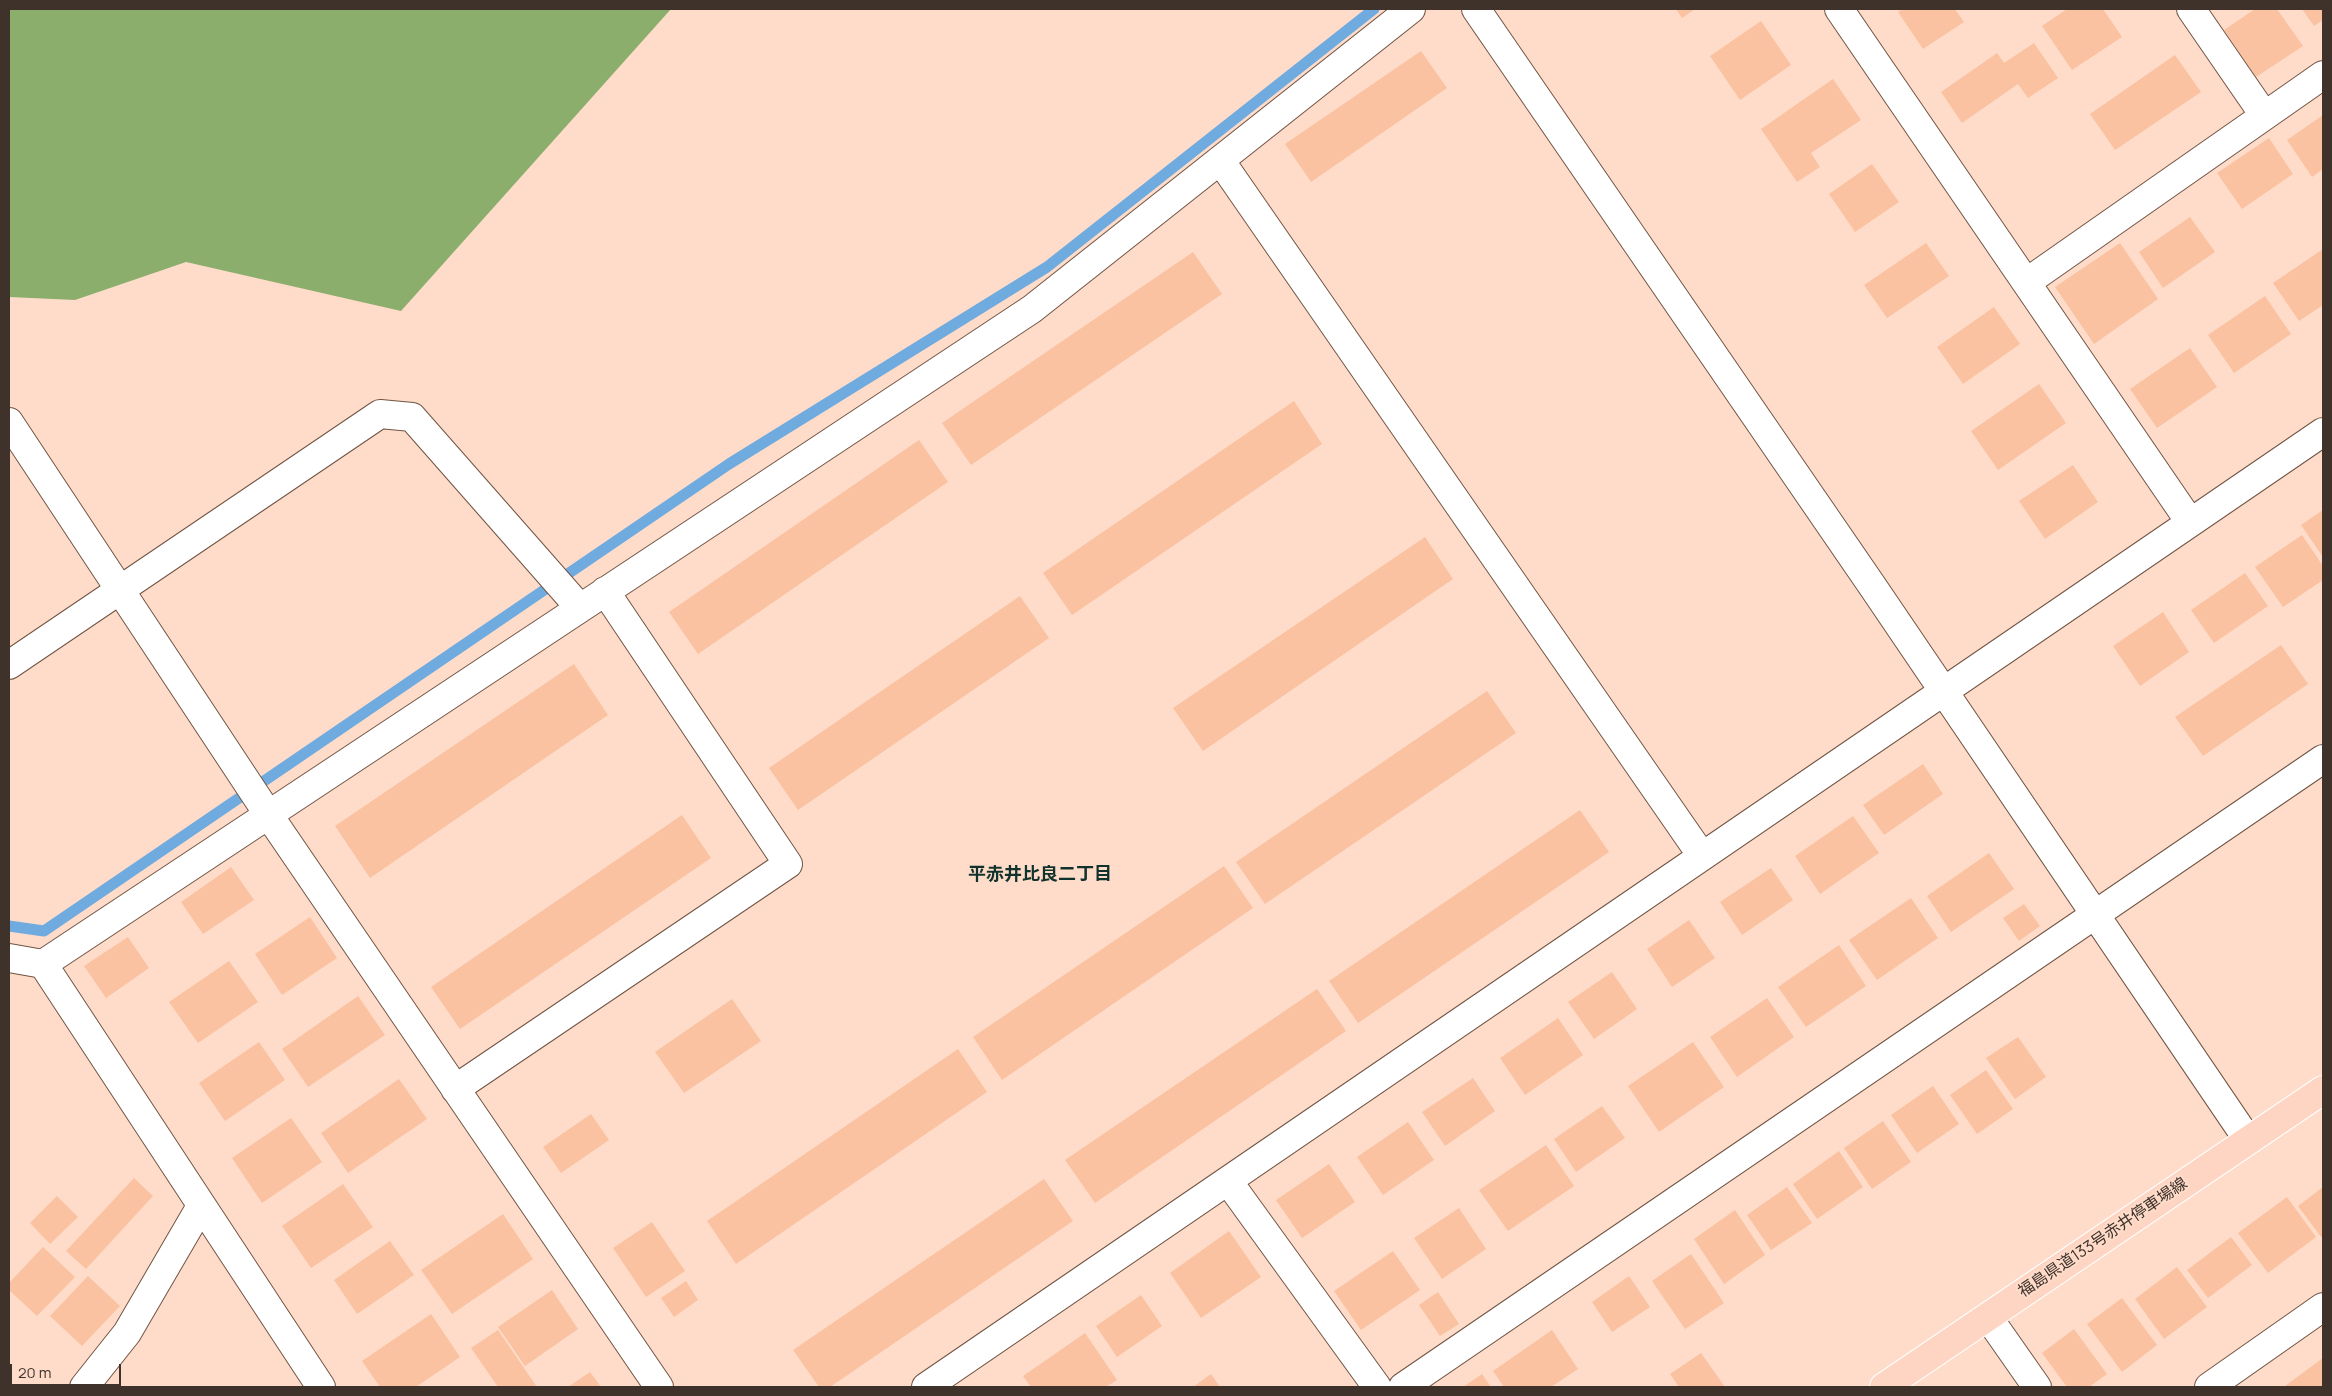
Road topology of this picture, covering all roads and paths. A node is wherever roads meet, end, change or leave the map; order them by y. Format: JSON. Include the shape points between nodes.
{"nodes":[{"id":1,"x":1411,"y":9,"type":"edge"},
{"id":2,"x":1476,"y":9,"type":"edge"},
{"id":3,"x":1839,"y":9,"type":"edge"},
{"id":4,"x":2191,"y":9,"type":"edge"},
{"id":5,"x":2323,"y":75,"type":"edge"},
{"id":6,"x":2264,"y":115,"type":"junction"},
{"id":7,"x":1220,"y":160,"type":"junction"},
{"id":8,"x":2027,"y":282,"type":"junction"},
{"id":9,"x":9,"y":422,"type":"edge"},
{"id":10,"x":2323,"y":432,"type":"edge"},
{"id":11,"x":2190,"y":522,"type":"junction"},
{"id":12,"x":120,"y":590,"type":"junction"},
{"id":13,"x":605,"y":591,"type":"junction"},
{"id":14,"x":580,"y":608,"type":"junction"},
{"id":15,"x":9,"y":665,"type":"edge"},
{"id":16,"x":1944,"y":691,"type":"junction"},
{"id":17,"x":2323,"y":759,"type":"edge"},
{"id":18,"x":257,"y":797,"type":"junction"},
{"id":19,"x":1702,"y":856,"type":"junction"},
{"id":20,"x":2095,"y":914,"type":"junction"},
{"id":21,"x":9,"y":958,"type":"edge"},
{"id":22,"x":43,"y":964,"type":"junction"},
{"id":23,"x":455,"y":1089,"type":"junction"},
{"id":24,"x":2323,"y":1090,"type":"edge"},
{"id":25,"x":2248,"y":1140,"type":"junction"},
{"id":26,"x":1228,"y":1181,"type":"junction"},
{"id":27,"x":201,"y":1206,"type":"junction"},
{"id":28,"x":2323,"y":1307,"type":"edge"},
{"id":29,"x":1988,"y":1317,"type":"junction"},
{"id":30,"x":84,"y":1387,"type":"edge"},
{"id":31,"x":320,"y":1387,"type":"edge"},
{"id":32,"x":659,"y":1387,"type":"edge"},
{"id":33,"x":926,"y":1387,"type":"edge"},
{"id":34,"x":1377,"y":1387,"type":"edge"},
{"id":35,"x":1403,"y":1387,"type":"edge"},
{"id":36,"x":1884,"y":1387,"type":"edge"},
{"id":37,"x":2037,"y":1387,"type":"edge"},
{"id":38,"x":2209,"y":1387,"type":"edge"}],
"edges":[{"from":1,"to":7,"type":"street"},
{"from":2,"to":16,"type":"street"},
{"from":3,"to":8,"type":"street"},
{"from":4,"to":6,"type":"street"},
{"from":5,"to":6,"type":"street"},
{"from":6,"to":8,"type":"street"},
{"from":7,"to":13,"type":"street","via":[[1032,309]]},
{"from":7,"to":19,"type":"street"},
{"from":8,"to":11,"type":"street"},
{"from":9,"to":12,"type":"street"},
{"from":10,"to":11,"type":"street"},
{"from":11,"to":16,"type":"street"},
{"from":12,"to":14,"type":"street","via":[[380,414],[412,417]]},
{"from":12,"to":15,"type":"street"},
{"from":12,"to":18,"type":"street"},
{"from":13,"to":14,"type":"street"},
{"from":13,"to":23,"type":"street","via":[[788,864]]},
{"from":14,"to":18,"type":"street"},
{"from":16,"to":19,"type":"street"},
{"from":16,"to":20,"type":"street"},
{"from":17,"to":20,"type":"street"},
{"from":18,"to":22,"type":"street"},
{"from":18,"to":23,"type":"street"},
{"from":19,"to":26,"type":"street"},
{"from":20,"to":25,"type":"street"},
{"from":20,"to":35,"type":"street"},
{"from":21,"to":22,"type":"street"},
{"from":22,"to":27,"type":"street"},
{"from":23,"to":32,"type":"street"},
{"from":24,"to":25,"type":"main road","name":"福島県道133号赤井停車場線"},
{"from":25,"to":29,"type":"main road","name":"福島県道133号赤井停車場線"},
{"from":26,"to":33,"type":"street"},
{"from":26,"to":34,"type":"street"},
{"from":27,"to":30,"type":"street","via":[[128,1333]]},
{"from":27,"to":31,"type":"street"},
{"from":28,"to":38,"type":"street"},
{"from":29,"to":36,"type":"main road","name":"福島県道133号赤井停車場線"},
{"from":29,"to":37,"type":"street"}]}
